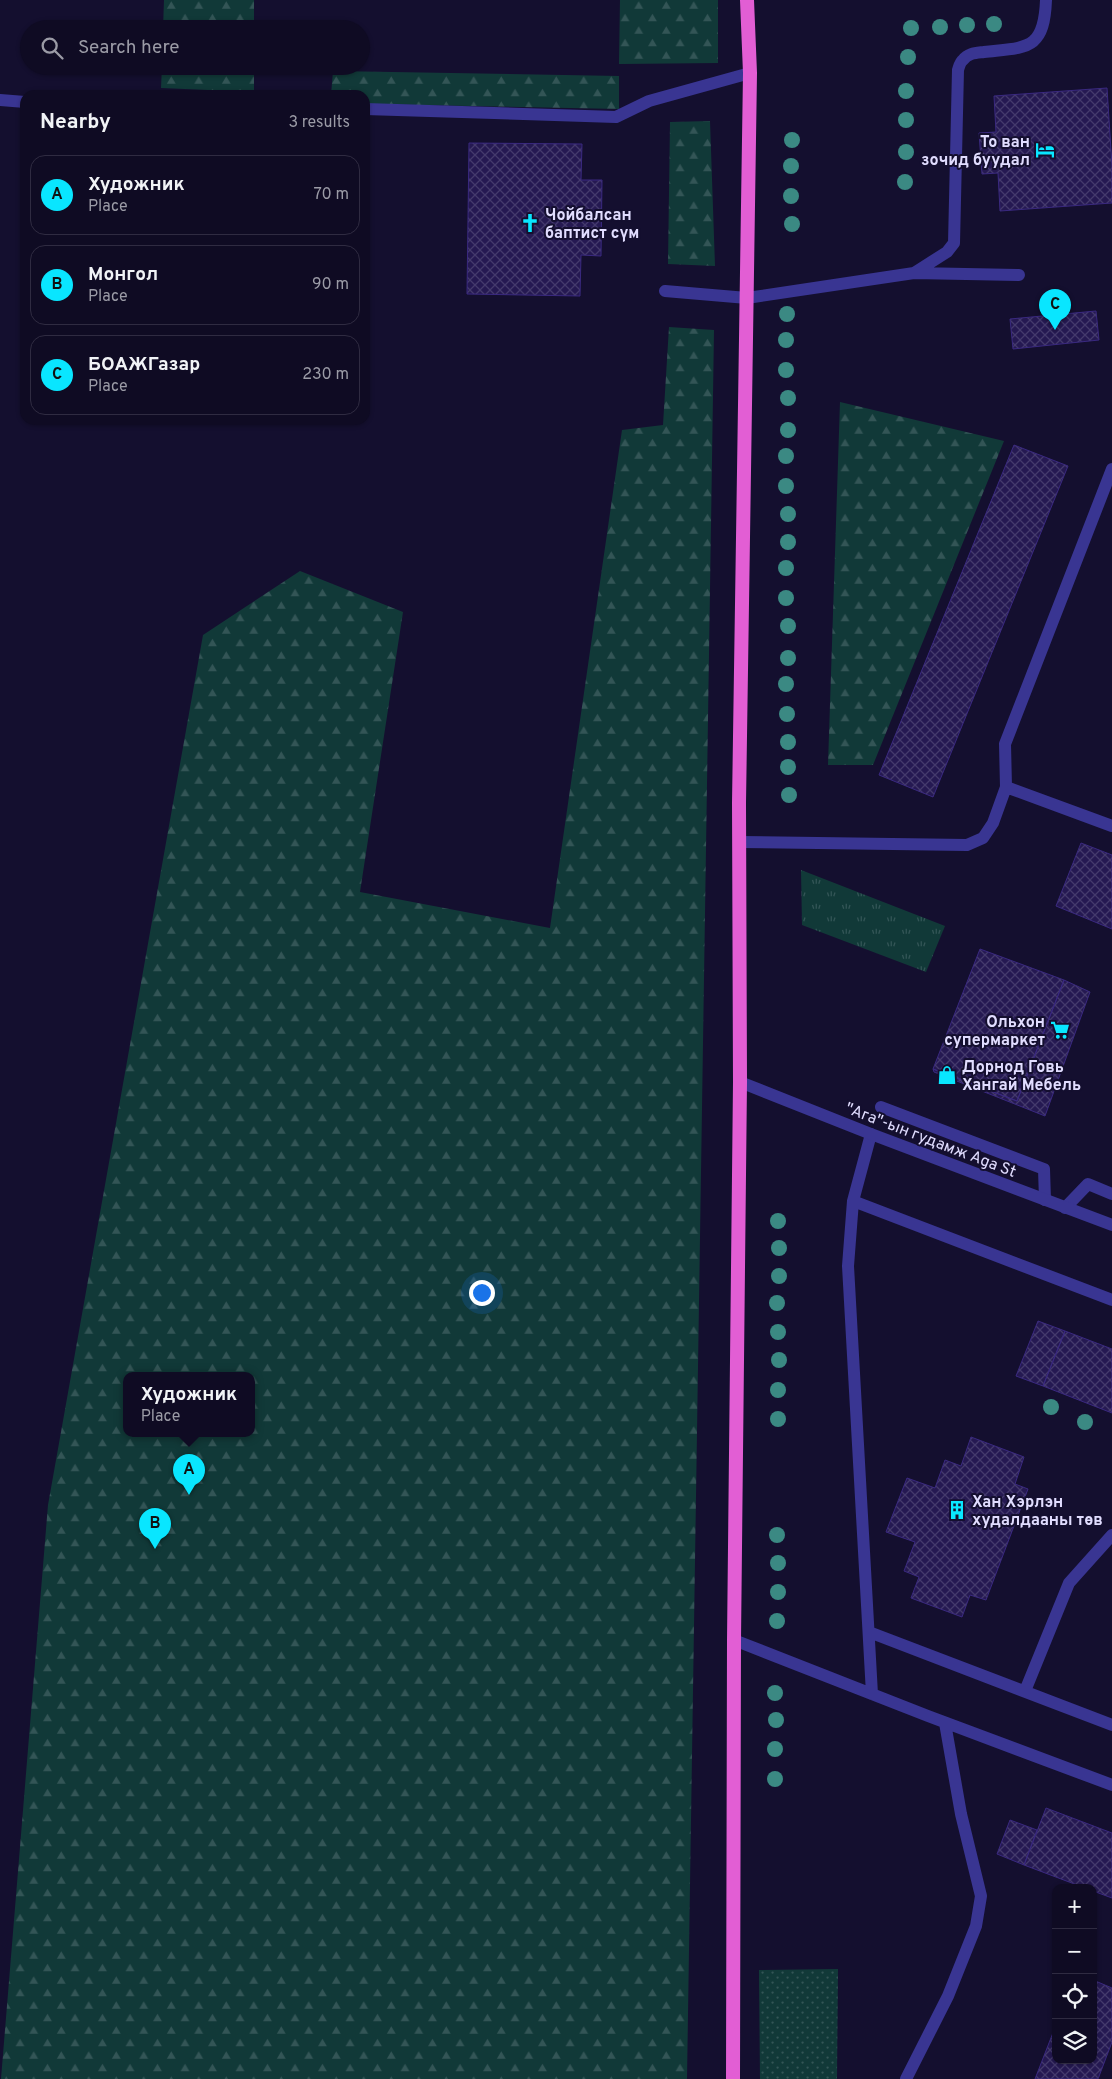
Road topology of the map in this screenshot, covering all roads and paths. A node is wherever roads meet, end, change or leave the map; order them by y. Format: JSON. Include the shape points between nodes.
{"nodes":[{"id":1,"x":747,"y":0,"type":"edge"},
{"id":2,"x":1046,"y":0,"type":"edge"},
{"id":3,"x":750,"y":73,"type":"junction"},
{"id":4,"x":0,"y":100,"type":"edge"},
{"id":5,"x":20,"y":102,"type":"edge"},
{"id":6,"x":370,"y":109,"type":"edge"},
{"id":7,"x":914,"y":273,"type":"junction"},
{"id":8,"x":1019,"y":275,"type":"dead end"},
{"id":9,"x":665,"y":291,"type":"dead end"},
{"id":10,"x":747,"y":298,"type":"junction"},
{"id":11,"x":1112,"y":469,"type":"edge"},
{"id":12,"x":1006,"y":787,"type":"junction"},
{"id":13,"x":1112,"y":826,"type":"edge"},
{"id":14,"x":739,"y":842,"type":"junction"},
{"id":15,"x":740,"y":1082,"type":"junction"},
{"id":16,"x":881,"y":1107,"type":"dead end"},
{"id":17,"x":871,"y":1134,"type":"junction"},
{"id":18,"x":1112,"y":1194,"type":"edge"},
{"id":19,"x":1045,"y":1200,"type":"junction"},
{"id":20,"x":853,"y":1201,"type":"junction"},
{"id":21,"x":1065,"y":1208,"type":"junction"},
{"id":22,"x":1112,"y":1225,"type":"edge"},
{"id":23,"x":1112,"y":1300,"type":"edge"},
{"id":24,"x":1112,"y":1535,"type":"edge"},
{"id":25,"x":869,"y":1632,"type":"junction"},
{"id":26,"x":734,"y":1640,"type":"junction"},
{"id":27,"x":1025,"y":1691,"type":"junction"},
{"id":28,"x":872,"y":1694,"type":"junction"},
{"id":29,"x":945,"y":1722,"type":"junction"},
{"id":30,"x":1112,"y":1724,"type":"edge"},
{"id":31,"x":1112,"y":1785,"type":"edge"},
{"id":32,"x":733,"y":2079,"type":"edge"},
{"id":33,"x":906,"y":2079,"type":"edge"}],
"edges":[{"from":1,"to":3,"type":"highway"},
{"from":2,"to":7,"type":"street","via":[[1040,35],[1026,47],[971,54],[962,60],[958,70],[954,243],[947,252]]},
{"from":3,"to":6,"type":"street","via":[[649,101],[616,117]]},
{"from":3,"to":10,"type":"highway"},
{"from":4,"to":5,"type":"street"},
{"from":7,"to":8,"type":"street"},
{"from":7,"to":10,"type":"street"},
{"from":9,"to":10,"type":"street"},
{"from":10,"to":14,"type":"highway"},
{"from":11,"to":12,"type":"street","via":[[1005,744]]},
{"from":12,"to":13,"type":"street"},
{"from":12,"to":14,"type":"street","via":[[993,823],[983,838],[967,845]]},
{"from":14,"to":15,"type":"highway"},
{"from":15,"to":17,"type":"street","name":"\"Ага\"-ын гудамж Aga St"},
{"from":15,"to":26,"type":"highway"},
{"from":16,"to":19,"type":"street","via":[[1044,1169]]},
{"from":17,"to":19,"type":"street","name":"\"Ага\"-ын гудамж Aga St"},
{"from":17,"to":20,"type":"street"},
{"from":18,"to":21,"type":"street","via":[[1088,1184]]},
{"from":19,"to":21,"type":"street","name":"\"Ага\"-ын гудамж Aga St"},
{"from":20,"to":23,"type":"street"},
{"from":20,"to":25,"type":"street","via":[[848,1266]]},
{"from":21,"to":22,"type":"street","name":"\"Ага\"-ын гудамж Aga St"},
{"from":24,"to":27,"type":"street","via":[[1069,1583]]},
{"from":25,"to":27,"type":"street"},
{"from":25,"to":28,"type":"street"},
{"from":26,"to":28,"type":"street"},
{"from":26,"to":32,"type":"highway"},
{"from":27,"to":30,"type":"street"},
{"from":28,"to":29,"type":"street"},
{"from":29,"to":31,"type":"street"},
{"from":29,"to":33,"type":"street","via":[[961,1814],[981,1896],[976,1926],[948,1996]]}]}
